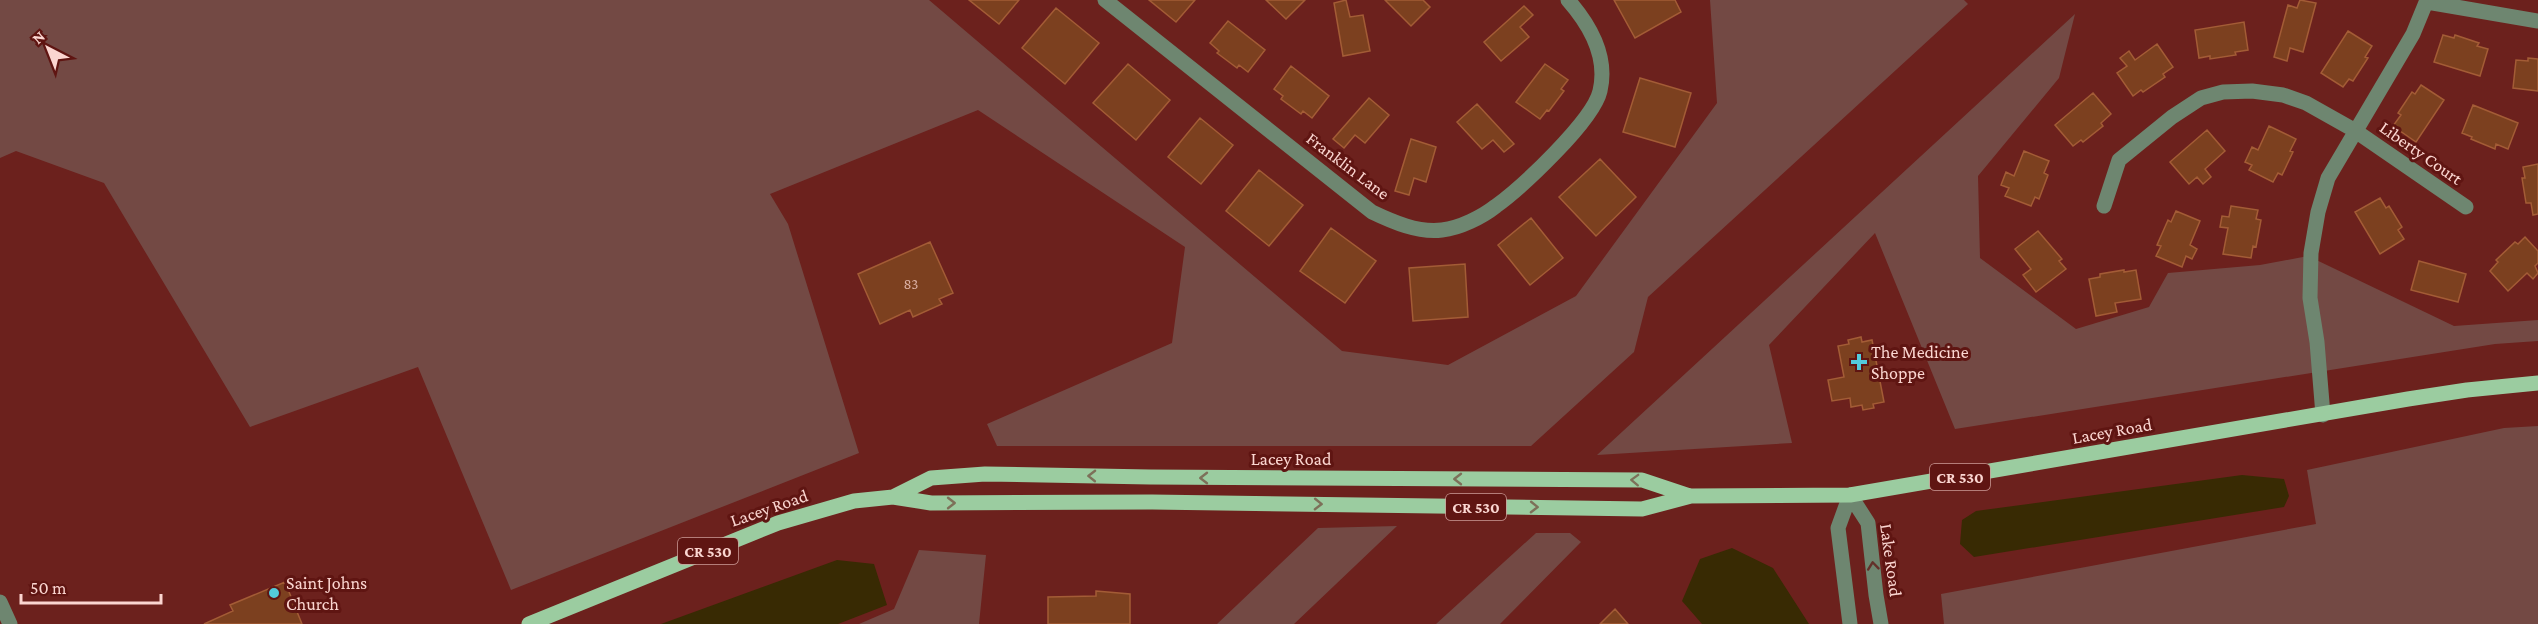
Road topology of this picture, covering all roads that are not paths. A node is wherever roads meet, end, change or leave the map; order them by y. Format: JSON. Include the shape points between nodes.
{"nodes":[{"id":1,"x":1105,"y":0,"type":"edge"},
{"id":2,"x":1568,"y":0,"type":"edge"},
{"id":3,"x":2427,"y":1,"type":"edge"},
{"id":4,"x":2538,"y":21,"type":"edge"},
{"id":5,"x":2354,"y":130,"type":"junction"},
{"id":6,"x":2104,"y":206,"type":"dead end"},
{"id":7,"x":2466,"y":207,"type":"dead end"},
{"id":8,"x":2538,"y":383,"type":"edge"},
{"id":9,"x":2323,"y":415,"type":"junction"},
{"id":10,"x":1150,"y":477,"type":"junction"},
{"id":11,"x":1259,"y":478,"type":"junction"},
{"id":12,"x":1850,"y":495,"type":"junction"},
{"id":13,"x":1690,"y":496,"type":"junction"},
{"id":14,"x":893,"y":497,"type":"junction"},
{"id":15,"x":1152,"y":502,"type":"junction"},
{"id":16,"x":1259,"y":504,"type":"junction"},
{"id":17,"x":0,"y":602,"type":"edge"},
{"id":18,"x":10,"y":624,"type":"edge"},
{"id":19,"x":529,"y":624,"type":"edge"},
{"id":20,"x":1850,"y":624,"type":"edge"},
{"id":21,"x":1881,"y":624,"type":"edge"}],
"edges":[{"from":1,"to":2,"type":"street","name":"Franklin Lane","via":[[1372,212],[1399,225],[1442,230],[1467,223],[1496,207],[1567,141],[1591,113],[1600,92],[1602,64],[1594,38]]},
{"from":3,"to":4,"type":"street"},
{"from":3,"to":5,"type":"street","via":[[2413,34]]},
{"from":5,"to":6,"type":"street","name":"Liberty Court","via":[[2283,95],[2223,92],[2201,98],[2119,160]]},
{"from":5,"to":7,"type":"street","name":"Liberty Court"},
{"from":5,"to":9,"type":"street","via":[[2328,178],[2311,253],[2310,298]]},
{"from":8,"to":9,"type":"main road","name":"Lacey Road","number":"CR 530","via":[[2467,390]]},
{"from":9,"to":12,"type":"main road","name":"Lacey Road","number":"CR 530"},
{"from":11,"to":10,"type":"main road","name":"Lacey Road","number":"CR 530","one_way":true},
{"from":10,"to":14,"type":"main road","name":"Lacey Road","number":"CR 530","one_way":true,"via":[[985,474],[931,478]]},
{"from":10,"to":15,"type":"main road"},
{"from":13,"to":11,"type":"main road","name":"Lacey Road","number":"CR 530","one_way":true,"via":[[1642,480]]},
{"from":11,"to":16,"type":"main road"},
{"from":12,"to":13,"type":"main road","name":"Lacey Road","number":"CR 530"},
{"from":12,"to":20,"type":"street","via":[[1838,528]]},
{"from":21,"to":12,"type":"street","name":"Lake Road","one_way":true,"via":[[1868,523]]},
{"from":16,"to":13,"type":"main road","name":"Lacey Road","number":"CR 530","one_way":true,"via":[[1642,509]]},
{"from":14,"to":15,"type":"main road","name":"Lacey Road","number":"CR 530","one_way":true,"via":[[931,504]]},
{"from":14,"to":19,"type":"main road","name":"Lacey Road","number":"CR 530","via":[[854,501],[778,523]]},
{"from":15,"to":16,"type":"main road","name":"Lacey Road","number":"CR 530"},
{"from":17,"to":18,"type":"street"}]}
